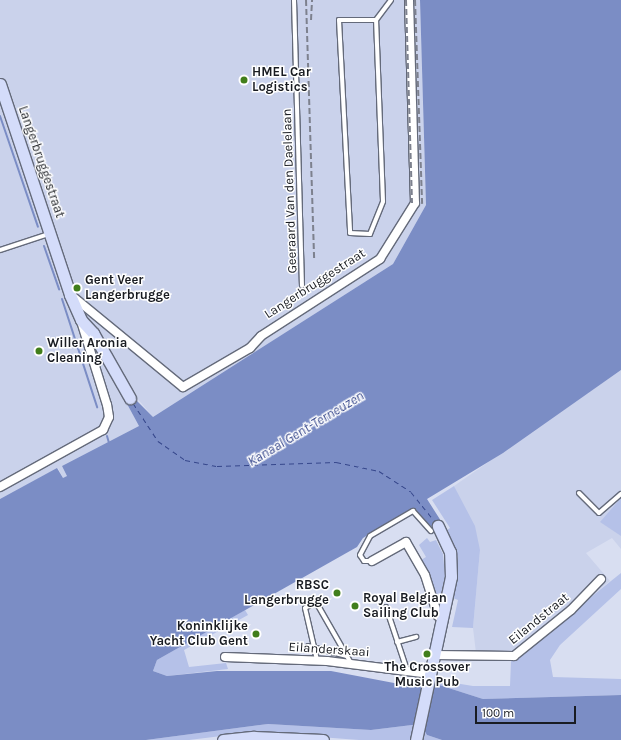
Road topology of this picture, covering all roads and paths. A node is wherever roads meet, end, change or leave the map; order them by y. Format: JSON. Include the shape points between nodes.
{"nodes":[{"id":1,"x":294,"y":0,"type":"edge"},
{"id":2,"x":391,"y":0,"type":"edge"},
{"id":3,"x":409,"y":0,"type":"edge"},
{"id":4,"x":376,"y":20,"type":"junction"},
{"id":5,"x":0,"y":84,"type":"edge"},
{"id":6,"x":2,"y":97,"type":"edge"},
{"id":7,"x":51,"y":233,"type":"junction"},
{"id":8,"x":0,"y":250,"type":"edge"},
{"id":9,"x":302,"y":286,"type":"dead end"},
{"id":10,"x":70,"y":294,"type":"junction"},
{"id":11,"x":81,"y":320,"type":"junction"},
{"id":12,"x":130,"y":398,"type":"dead end"},
{"id":13,"x":0,"y":487,"type":"edge"},
{"id":14,"x":579,"y":493,"type":"dead end"},
{"id":15,"x":621,"y":494,"type":"edge"},
{"id":16,"x":434,"y":528,"type":"joint"},
{"id":17,"x":372,"y":561,"type":"joint"},
{"id":18,"x":601,"y":579,"type":"dead end"},
{"id":19,"x":386,"y":608,"type":"dead end"},
{"id":20,"x":443,"y":617,"type":"junction"},
{"id":21,"x":416,"y":637,"type":"dead end"},
{"id":22,"x":397,"y":642,"type":"junction"},
{"id":23,"x":308,"y":646,"type":"dead end"},
{"id":24,"x":314,"y":646,"type":"junction"},
{"id":25,"x":435,"y":655,"type":"junction"},
{"id":26,"x":225,"y":657,"type":"dead end"},
{"id":27,"x":317,"y":660,"type":"junction"},
{"id":28,"x":349,"y":660,"type":"junction"},
{"id":29,"x":407,"y":670,"type":"junction"},
{"id":30,"x":429,"y":679,"type":"junction"},
{"id":31,"x":223,"y":740,"type":"edge"},
{"id":32,"x":319,"y":740,"type":"edge"},
{"id":33,"x":416,"y":740,"type":"edge"}],
"edges":[{"from":1,"to":9,"type":"lane","name":"Geeraard Van den Daelelaan"},
{"from":2,"to":4,"type":"lane"},
{"from":3,"to":10,"type":"street","name":"Langerbruggestraat","via":[[415,203],[380,259],[261,336],[250,348],[183,387]]},
{"from":4,"to":4,"type":"lane","via":[[383,201],[370,234],[350,233],[339,20]]},
{"from":5,"to":6,"type":"main road","name":"Langerbruggestraat"},
{"from":6,"to":7,"type":"main road","name":"Langerbruggestraat"},
{"from":7,"to":8,"type":"lane"},
{"from":7,"to":10,"type":"main road","name":"Langerbruggestraat"},
{"from":10,"to":11,"type":"main road","name":"Langerbruggestraat"},
{"from":11,"to":12,"type":"main road","via":[[93,333]]},
{"from":11,"to":13,"type":"street","name":"Langerbruggestraat","via":[[107,405],[109,417],[103,430]]},
{"from":14,"to":15,"type":"lane","via":[[599,513]]},
{"from":16,"to":17,"type":"lane","via":[[413,511],[370,536],[360,555],[364,561]]},
{"from":16,"to":20,"type":"main road","via":[[450,552],[452,566]]},
{"from":17,"to":20,"type":"street","via":[[406,542],[425,575],[438,616]]},
{"from":18,"to":25,"type":"street","name":"Eilandstraat","via":[[571,610],[514,656]]},
{"from":19,"to":22,"type":"lane"},
{"from":20,"to":25,"type":"main road"},
{"from":21,"to":22,"type":"lane"},
{"from":22,"to":29,"type":"lane"},
{"from":23,"to":24,"type":"lane"},
{"from":24,"to":27,"type":"lane"},
{"from":24,"to":28,"type":"lane"},
{"from":24,"to":28,"type":"lane","via":[[305,608],[316,602]]},
{"from":25,"to":30,"type":"main road"},
{"from":26,"to":27,"type":"street","name":"Eilanderskaai"},
{"from":27,"to":28,"type":"street","name":"Eilanderskaai"},
{"from":28,"to":29,"type":"street","name":"Eilanderskaai"},
{"from":29,"to":30,"type":"street","name":"Eilanderskaai"},
{"from":30,"to":33,"type":"main road"},
{"from":31,"to":32,"type":"main road","via":[[254,737]]}]}
